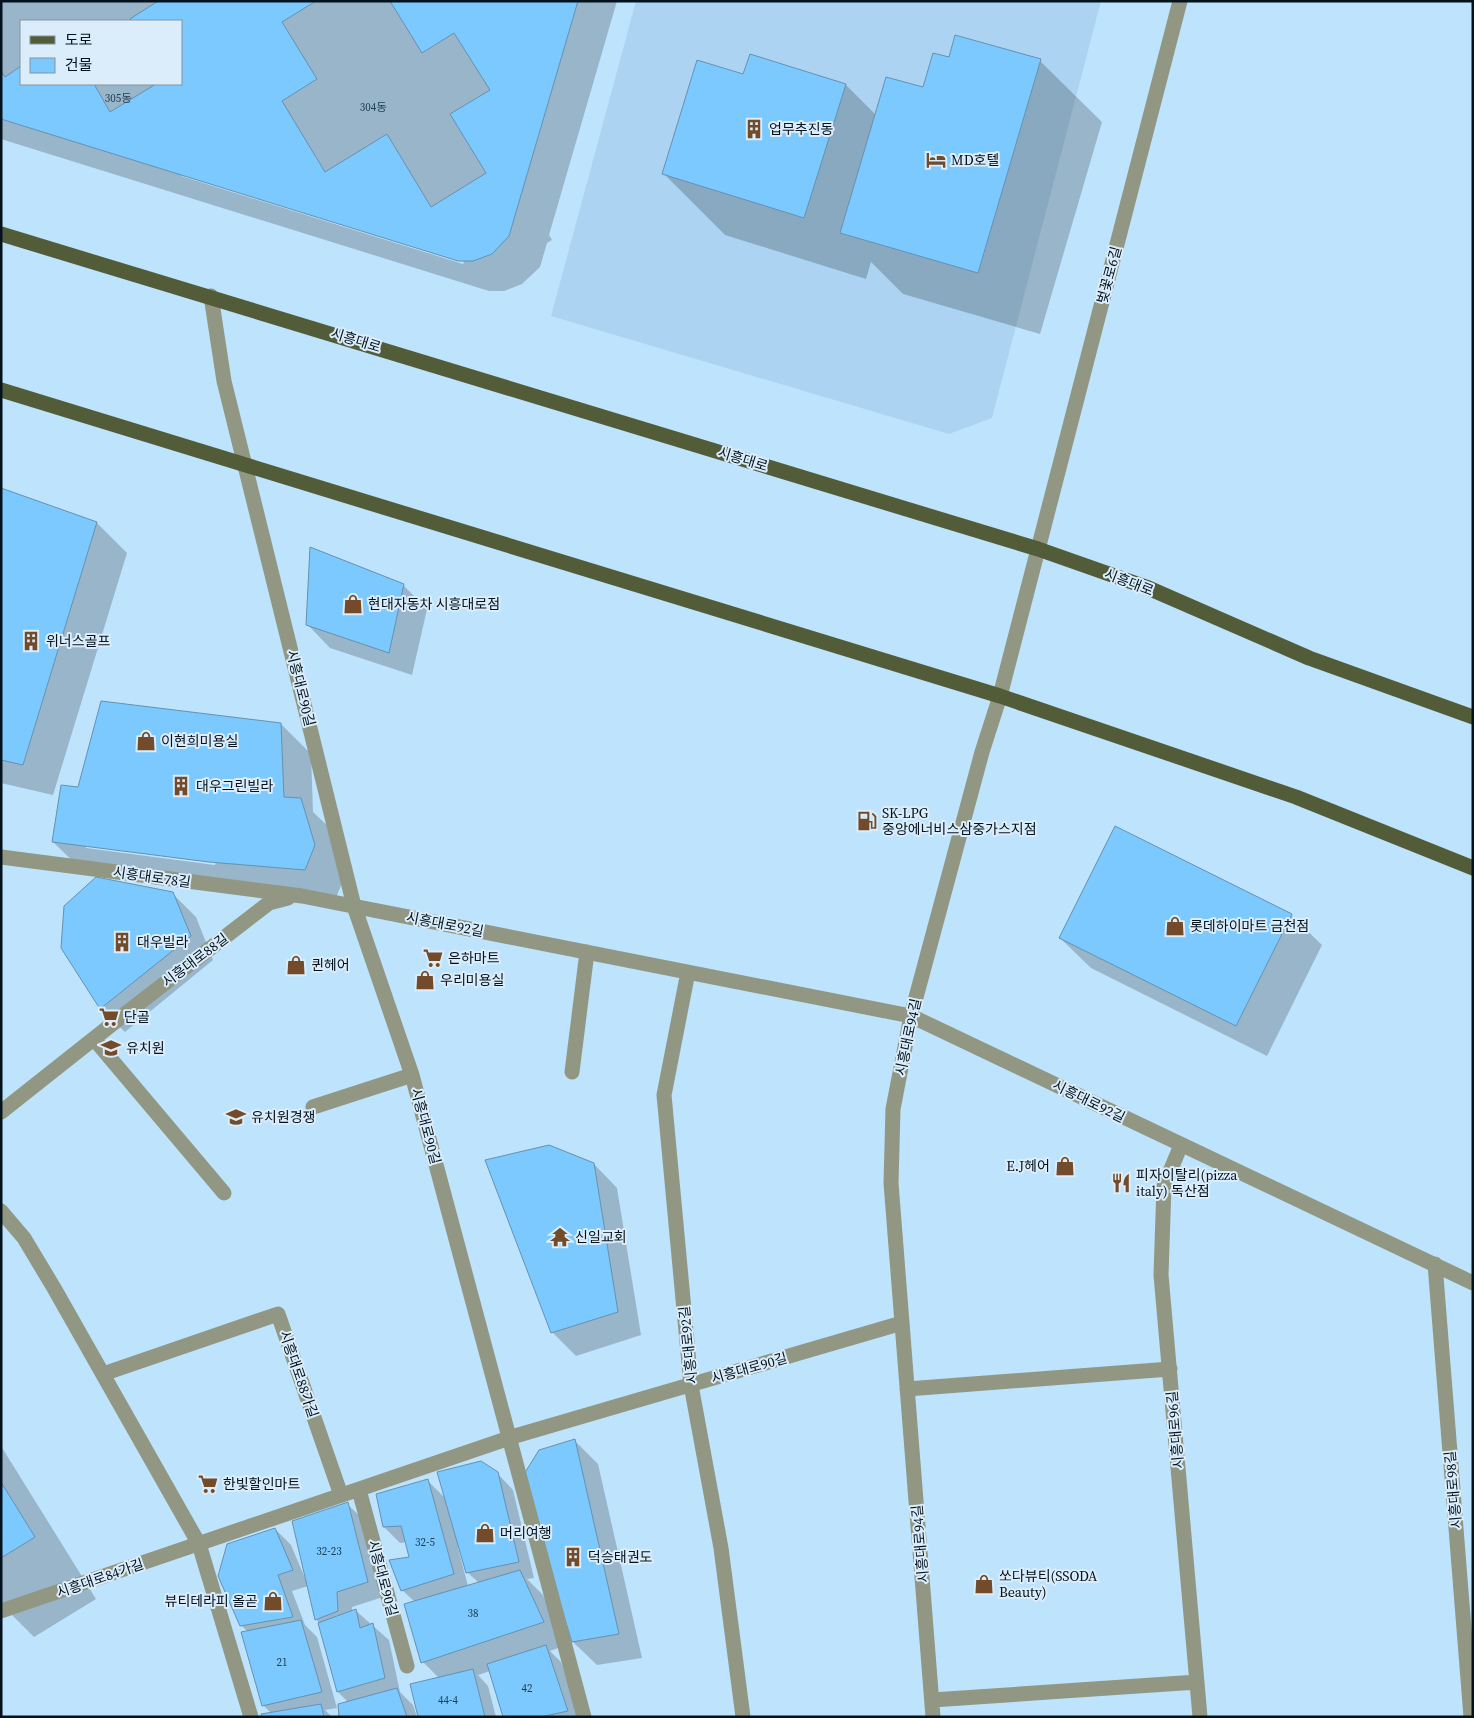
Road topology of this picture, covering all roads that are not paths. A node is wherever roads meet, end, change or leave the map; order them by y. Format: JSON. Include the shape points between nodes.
{"nodes":[{"id":1,"x":1180,"y":1,"type":"edge"},
{"id":2,"x":1,"y":234,"type":"edge"},
{"id":3,"x":211,"y":296,"type":"junction"},
{"id":4,"x":1,"y":390,"type":"edge"},
{"id":5,"x":246,"y":465,"type":"junction"},
{"id":6,"x":1038,"y":549,"type":"junction"},
{"id":7,"x":1000,"y":696,"type":"junction"},
{"id":8,"x":1473,"y":717,"type":"edge"},
{"id":9,"x":1,"y":857,"type":"edge"},
{"id":10,"x":1473,"y":868,"type":"edge"},
{"id":11,"x":302,"y":896,"type":"junction"},
{"id":12,"x":354,"y":906,"type":"junction"},
{"id":13,"x":587,"y":952,"type":"junction"},
{"id":14,"x":688,"y":972,"type":"junction"},
{"id":15,"x":912,"y":1016,"type":"junction"},
{"id":16,"x":94,"y":1039,"type":"junction"},
{"id":17,"x":572,"y":1072,"type":"dead end"},
{"id":18,"x":412,"y":1075,"type":"junction"},
{"id":19,"x":313,"y":1107,"type":"dead end"},
{"id":20,"x":2,"y":1111,"type":"edge"},
{"id":21,"x":1182,"y":1146,"type":"junction"},
{"id":22,"x":224,"y":1193,"type":"dead end"},
{"id":23,"x":1,"y":1212,"type":"edge"},
{"id":24,"x":1435,"y":1264,"type":"junction"},
{"id":25,"x":1473,"y":1283,"type":"edge"},
{"id":26,"x":902,"y":1323,"type":"junction"},
{"id":27,"x":1170,"y":1370,"type":"junction"},
{"id":28,"x":103,"y":1374,"type":"junction"},
{"id":29,"x":691,"y":1385,"type":"junction"},
{"id":30,"x":907,"y":1389,"type":"junction"},
{"id":31,"x":509,"y":1439,"type":"junction"},
{"id":32,"x":359,"y":1490,"type":"junction"},
{"id":33,"x":341,"y":1496,"type":"junction"},
{"id":34,"x":199,"y":1544,"type":"junction"},
{"id":35,"x":1,"y":1611,"type":"edge"},
{"id":36,"x":407,"y":1666,"type":"dead end"},
{"id":37,"x":1197,"y":1682,"type":"junction"},
{"id":38,"x":932,"y":1700,"type":"junction"},
{"id":39,"x":581,"y":1716,"type":"edge"},
{"id":40,"x":251,"y":1717,"type":"edge"},
{"id":41,"x":743,"y":1717,"type":"edge"},
{"id":42,"x":933,"y":1717,"type":"edge"},
{"id":43,"x":1200,"y":1717,"type":"edge"},
{"id":44,"x":1471,"y":1717,"type":"edge"}],
"edges":[{"from":1,"to":6,"type":"street","name":"벚꽃로6길"},
{"from":2,"to":3,"type":"main road","name":"시흥대로"},
{"from":3,"to":5,"type":"street","name":"시흥대로90길","via":[[224,382]]},
{"from":3,"to":6,"type":"main road","name":"시흥대로"},
{"from":4,"to":5,"type":"main road"},
{"from":5,"to":7,"type":"main road"},
{"from":5,"to":12,"type":"street","name":"시흥대로90길"},
{"from":6,"to":7,"type":"street","name":"벚꽃로6길"},
{"from":6,"to":8,"type":"main road","name":"시흥대로","via":[[1146,587],[1309,658]]},
{"from":7,"to":10,"type":"main road","via":[[1296,797]]},
{"from":7,"to":15,"type":"street","name":"시흥대로94길","via":[[982,752]]},
{"from":9,"to":11,"type":"street","name":"시흥대로78길"},
{"from":11,"to":12,"type":"street","name":"시흥대로92길"},
{"from":11,"to":16,"type":"street","name":"시흥대로88길","via":[[269,903]]},
{"from":12,"to":13,"type":"street","name":"시흥대로92길"},
{"from":12,"to":18,"type":"street","name":"시흥대로90길"},
{"from":13,"to":14,"type":"street","name":"시흥대로92길"},
{"from":13,"to":17,"type":"street"},
{"from":14,"to":15,"type":"street","name":"시흥대로92길"},
{"from":14,"to":29,"type":"street","name":"시흥대로92길","via":[[664,1095]]},
{"from":15,"to":21,"type":"street","name":"시흥대로92길"},
{"from":15,"to":26,"type":"street","name":"시흥대로94길","via":[[893,1109],[891,1183]]},
{"from":16,"to":20,"type":"street","name":"시흥대로88길"},
{"from":16,"to":22,"type":"street"},
{"from":18,"to":19,"type":"street","name":"시흥대로90길"},
{"from":18,"to":31,"type":"street","name":"시흥대로90길"},
{"from":21,"to":24,"type":"street","name":"시흥대로92길"},
{"from":21,"to":27,"type":"street","name":"시흥대로96길","via":[[1164,1186],[1161,1275]]},
{"from":23,"to":28,"type":"street","via":[[24,1238]]},
{"from":24,"to":25,"type":"street","name":"시흥대로92길"},
{"from":24,"to":44,"type":"street","name":"시흥대로98길"},
{"from":26,"to":29,"type":"street","name":"시흥대로90길"},
{"from":26,"to":30,"type":"street","name":"시흥대로94길"},
{"from":27,"to":30,"type":"street"},
{"from":27,"to":37,"type":"street","name":"시흥대로96길"},
{"from":28,"to":33,"type":"street","name":"시흥대로88가길","via":[[278,1314]]},
{"from":28,"to":34,"type":"street"},
{"from":29,"to":31,"type":"street","name":"시흥대로90길"},
{"from":29,"to":41,"type":"street","name":"시흥대로92길","via":[[721,1548]]},
{"from":30,"to":38,"type":"street","name":"시흥대로94길"},
{"from":31,"to":32,"type":"street","name":"시흥대로90길"},
{"from":31,"to":39,"type":"street","name":"시흥대로90길"},
{"from":32,"to":33,"type":"street","name":"시흥대로90길"},
{"from":32,"to":36,"type":"street","name":"시흥대로90길"},
{"from":33,"to":34,"type":"street","name":"시흥대로90길"},
{"from":34,"to":35,"type":"street","name":"시흥대로84가길"},
{"from":34,"to":40,"type":"street"},
{"from":37,"to":38,"type":"street"},
{"from":37,"to":43,"type":"street","name":"시흥대로96길"},
{"from":38,"to":42,"type":"street","name":"시흥대로94길"}]}
